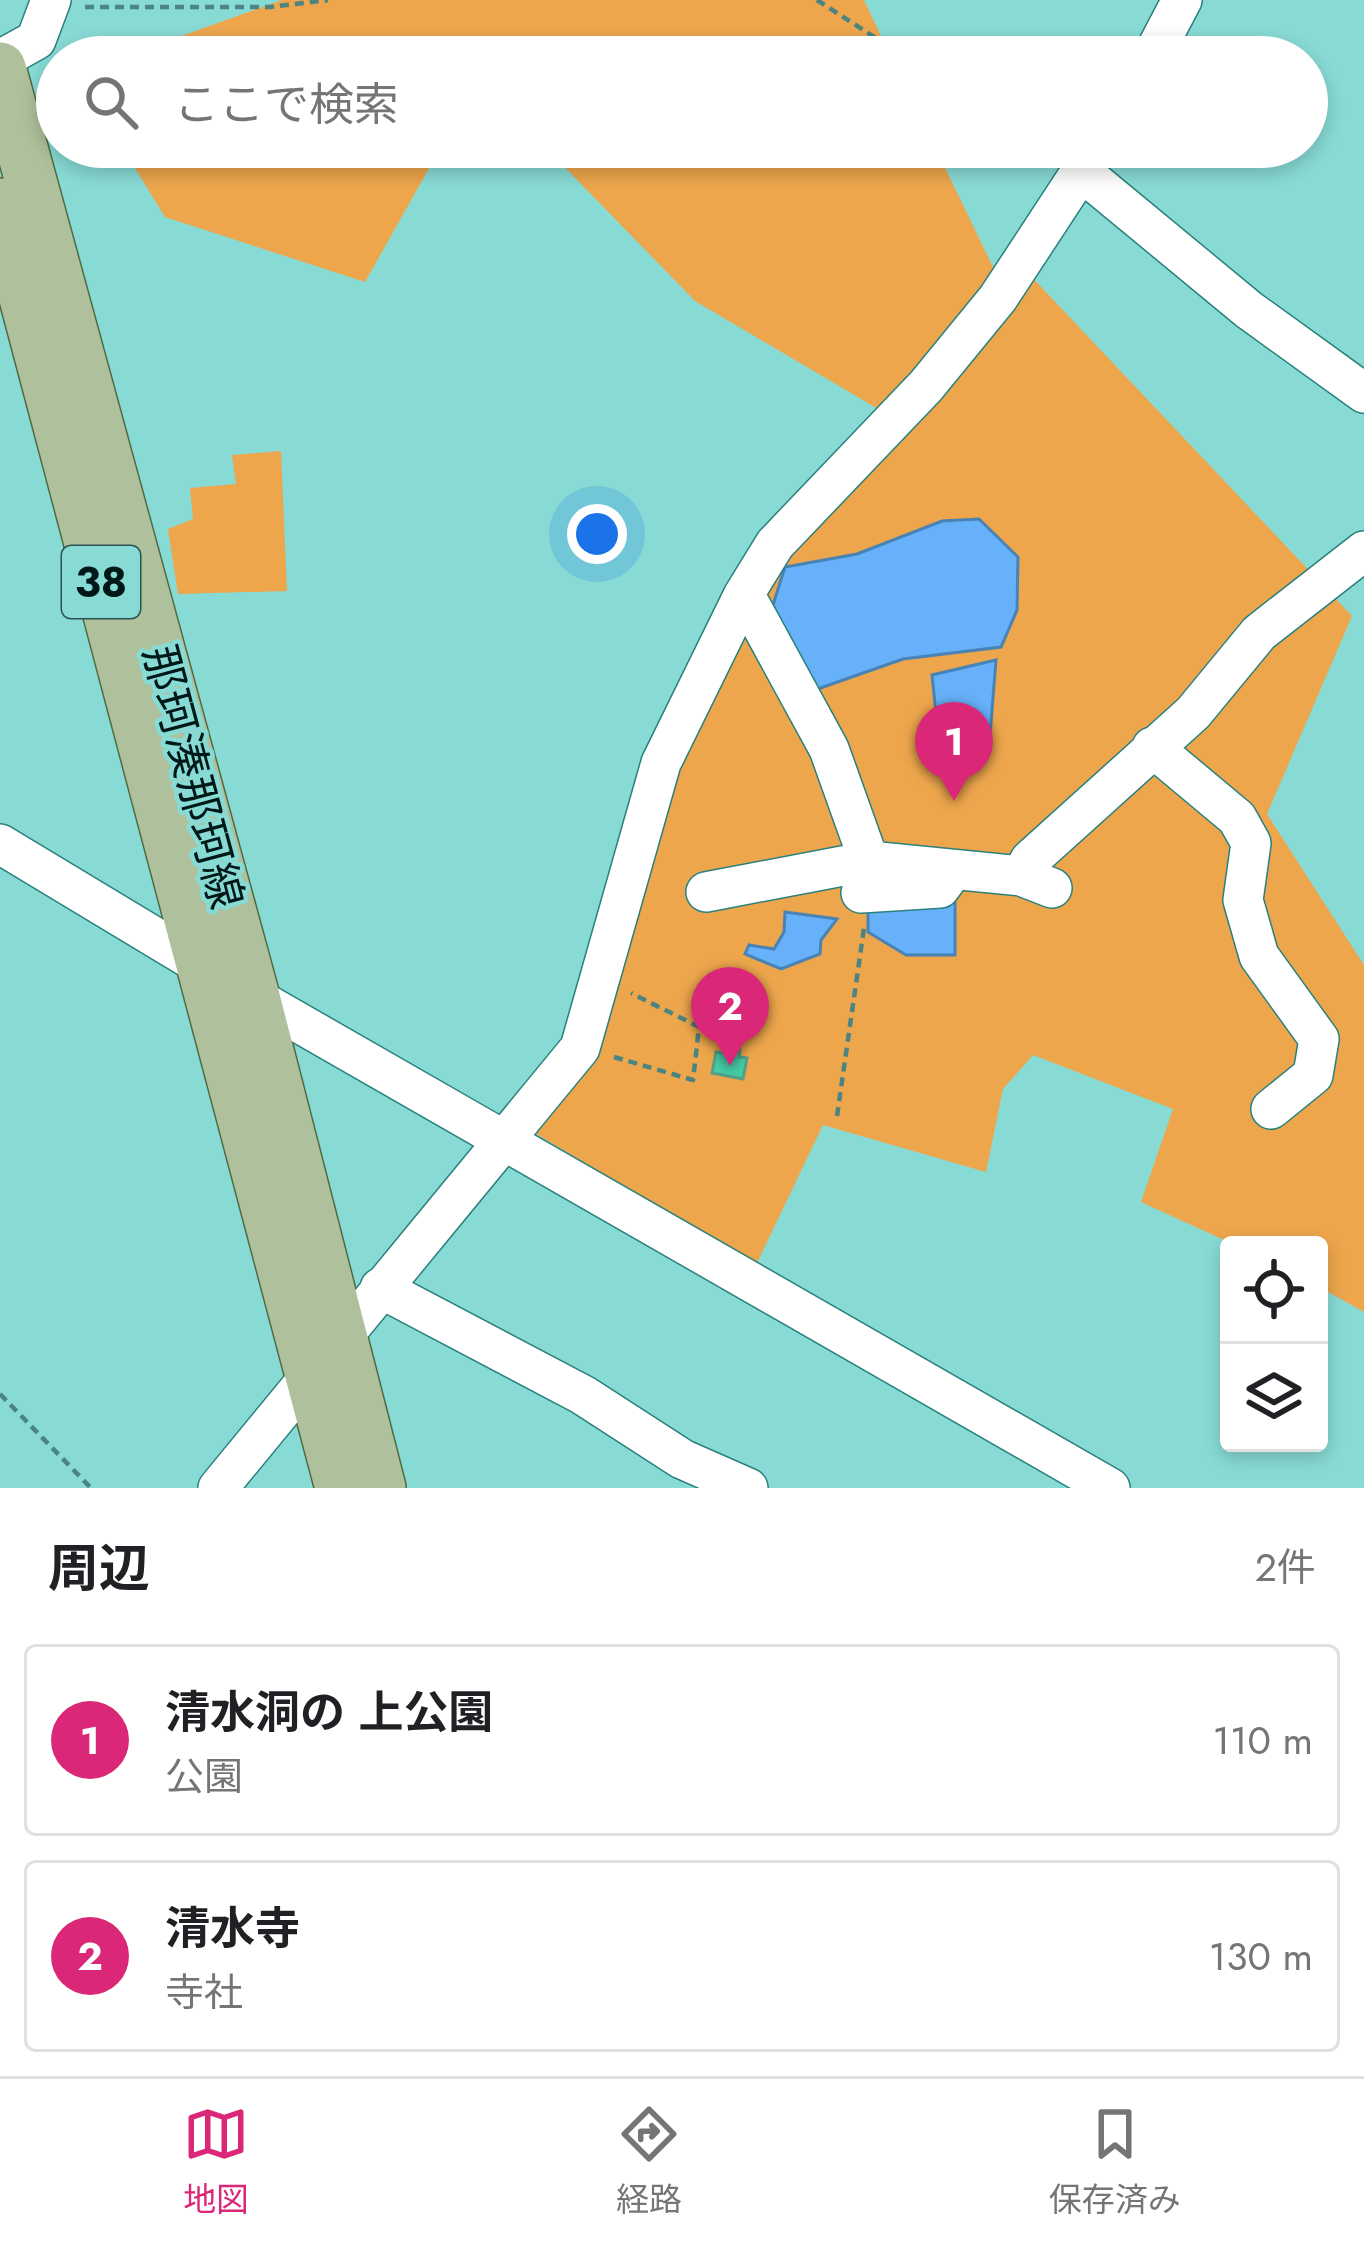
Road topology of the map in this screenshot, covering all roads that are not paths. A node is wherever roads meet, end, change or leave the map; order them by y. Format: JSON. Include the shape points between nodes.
{"nodes":[{"id":1,"x":1182,"y":0,"type":"edge"},
{"id":2,"x":50,"y":4,"type":"edge"},
{"id":3,"x":37,"y":36,"type":"edge"},
{"id":4,"x":1163,"y":36,"type":"edge"},
{"id":5,"x":36,"y":38,"type":"edge"},
{"id":6,"x":0,"y":64,"type":"edge"},
{"id":7,"x":1083,"y":168,"type":"edge"},
{"id":8,"x":1099,"y":168,"type":"edge"},
{"id":9,"x":0,"y":204,"type":"edge"},
{"id":10,"x":1364,"y":393,"type":"edge"},
{"id":11,"x":1364,"y":551,"type":"edge"},
{"id":12,"x":751,"y":607,"type":"dead end"},
{"id":13,"x":1152,"y":747,"type":"junction"},
{"id":14,"x":0,"y":844,"type":"edge"},
{"id":15,"x":865,"y":877,"type":"junction"},
{"id":16,"x":706,"y":892,"type":"dead end"},
{"id":17,"x":201,"y":960,"type":"junction"},
{"id":18,"x":254,"y":997,"type":"junction"},
{"id":19,"x":1271,"y":1108,"type":"dead end"},
{"id":20,"x":508,"y":1139,"type":"junction"},
{"id":21,"x":380,"y":1288,"type":"junction"},
{"id":22,"x":325,"y":1355,"type":"junction"},
{"id":23,"x":218,"y":1488,"type":"edge"},
{"id":24,"x":340,"y":1488,"type":"edge"},
{"id":25,"x":380,"y":1488,"type":"edge"},
{"id":26,"x":748,"y":1488,"type":"edge"},
{"id":27,"x":1110,"y":1488,"type":"edge"}],
"edges":[{"from":1,"to":4,"type":"street"},
{"from":2,"to":3,"type":"street"},
{"from":5,"to":6,"type":"street"},
{"from":6,"to":18,"type":"main road","name":"那珂湊那珂線","number":"38"},
{"from":7,"to":20,"type":"street","via":[[983,316],[775,544],[743,596],[662,763],[580,1048]]},
{"from":8,"to":10,"type":"street","via":[[1249,310]]},
{"from":9,"to":17,"type":"main road","name":"那珂湊那珂線","number":"38"},
{"from":11,"to":13,"type":"street","via":[[1259,633]]},
{"from":12,"to":15,"type":"street","via":[[829,749]]},
{"from":13,"to":15,"type":"street","via":[[1030,860],[1036,882],[951,873],[940,888]]},
{"from":13,"to":19,"type":"street","via":[[1244,830],[1251,843],[1244,900],[1259,956],[1319,1040],[1312,1075]]},
{"from":14,"to":17,"type":"street"},
{"from":15,"to":16,"type":"street"},
{"from":17,"to":18,"type":"street"},
{"from":17,"to":22,"type":"main road","name":"那珂湊那珂線","number":"38"},
{"from":18,"to":20,"type":"street"},
{"from":18,"to":22,"type":"main road","name":"那珂湊那珂線","number":"38"},
{"from":20,"to":21,"type":"street"},
{"from":20,"to":27,"type":"street"},
{"from":21,"to":22,"type":"street"},
{"from":21,"to":26,"type":"street","via":[[583,1395],[682,1459]]},
{"from":22,"to":23,"type":"street"},
{"from":22,"to":24,"type":"main road","name":"那珂湊那珂線","number":"38"},
{"from":22,"to":25,"type":"main road","name":"那珂湊那珂線","number":"38"}]}
